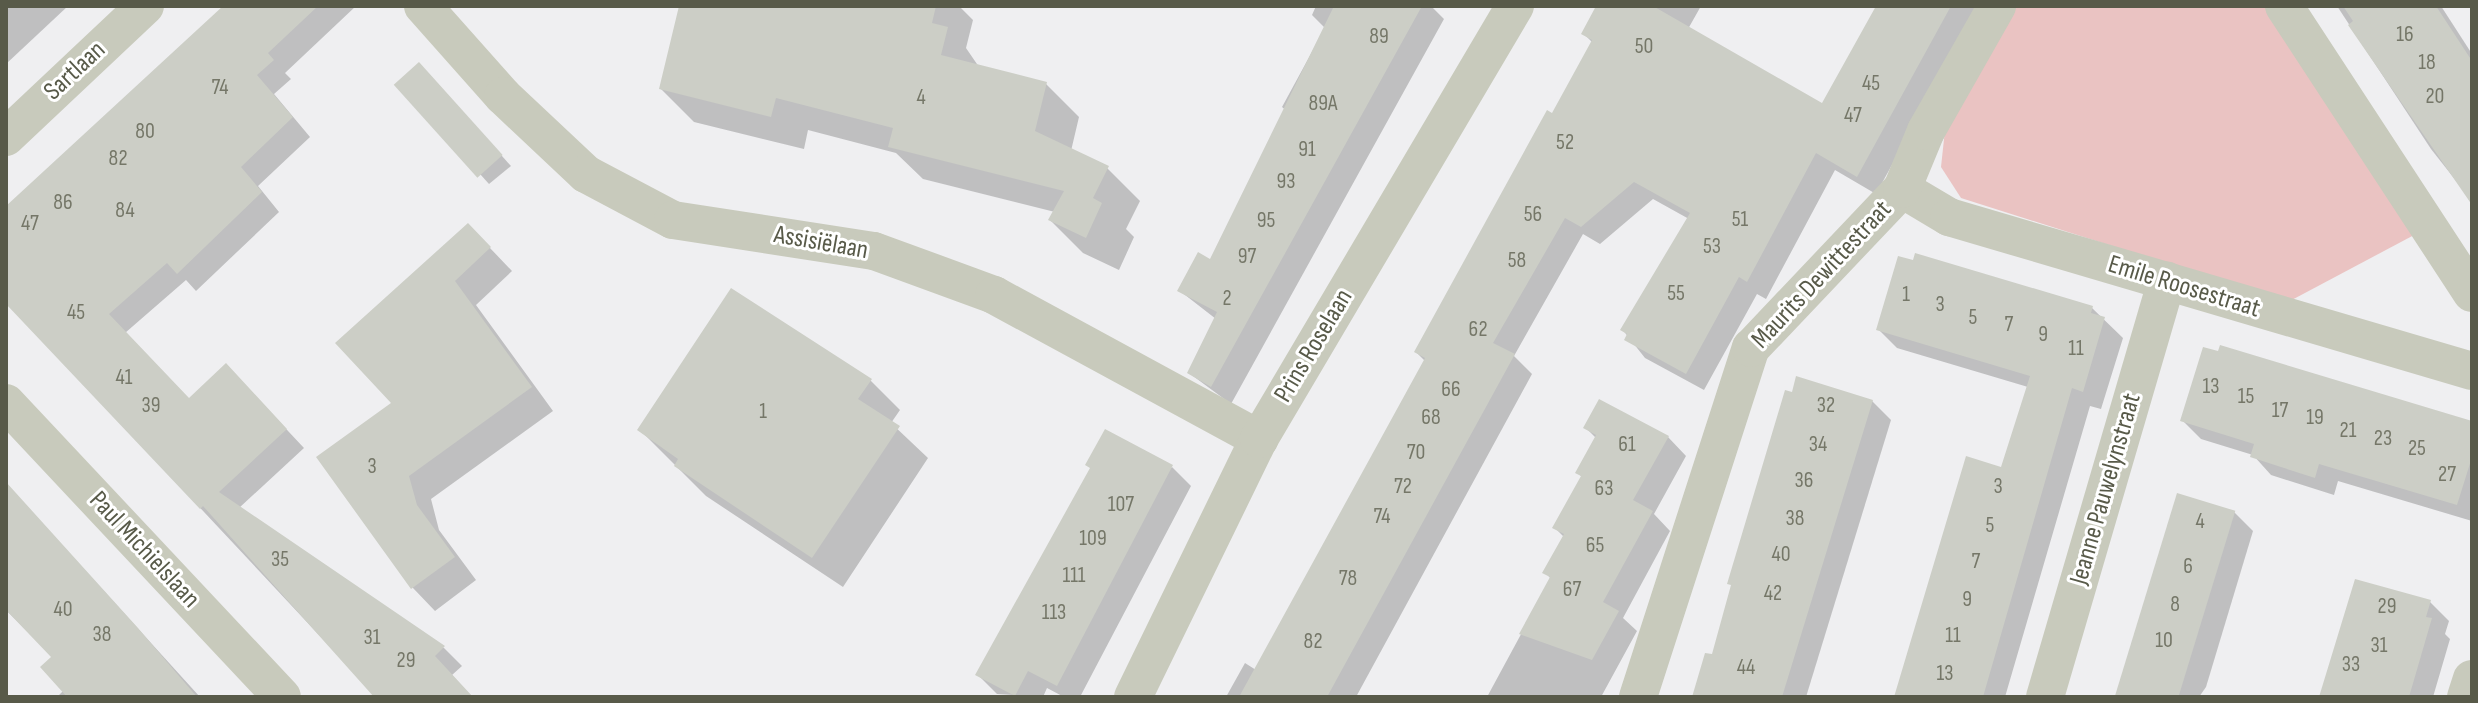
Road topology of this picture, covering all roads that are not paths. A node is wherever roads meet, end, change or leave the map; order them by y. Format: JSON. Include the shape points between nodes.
{"nodes":[{"id":1,"x":145,"y":6,"type":"edge"},
{"id":2,"x":423,"y":6,"type":"edge"},
{"id":3,"x":1515,"y":6,"type":"edge"},
{"id":4,"x":1997,"y":6,"type":"edge"},
{"id":5,"x":2284,"y":6,"type":"edge"},
{"id":6,"x":6,"y":137,"type":"edge"},
{"id":7,"x":1902,"y":189,"type":"junction"},
{"id":8,"x":2167,"y":281,"type":"junction"},
{"id":9,"x":2472,"y":293,"type":"edge"},
{"id":10,"x":2472,"y":371,"type":"edge"},
{"id":11,"x":6,"y":403,"type":"edge"},
{"id":12,"x":1259,"y":439,"type":"junction"},
{"id":13,"x":2472,"y":679,"type":"edge"},
{"id":14,"x":282,"y":697,"type":"edge"},
{"id":15,"x":1133,"y":697,"type":"edge"},
{"id":16,"x":1638,"y":697,"type":"edge"},
{"id":17,"x":2045,"y":697,"type":"edge"},
{"id":18,"x":2466,"y":697,"type":"edge"}],
"edges":[{"from":1,"to":6,"type":"street","name":"Sartlaan"},
{"from":2,"to":12,"type":"street","name":"Assisiëlaan","via":[[503,96],[586,174],[673,220],[874,251],[994,295]]},
{"from":3,"to":12,"type":"street","name":"Prins Roselaan"},
{"from":4,"to":7,"type":"street","name":"Maurits Dewittestraat","via":[[1926,131]]},
{"from":5,"to":9,"type":"street"},
{"from":7,"to":8,"type":"street","name":"Emile Roosestraat","via":[[1949,217]]},
{"from":7,"to":16,"type":"street","name":"Maurits Dewittestraat","via":[[1751,348]]},
{"from":8,"to":10,"type":"street","name":"Emile Roosestraat"},
{"from":8,"to":17,"type":"street","name":"Jeanne Pauwelynstraat"},
{"from":11,"to":14,"type":"street","name":"Paul Michielslaan"},
{"from":12,"to":15,"type":"street","name":"Prins Roselaan"},
{"from":13,"to":18,"type":"street"}]}
